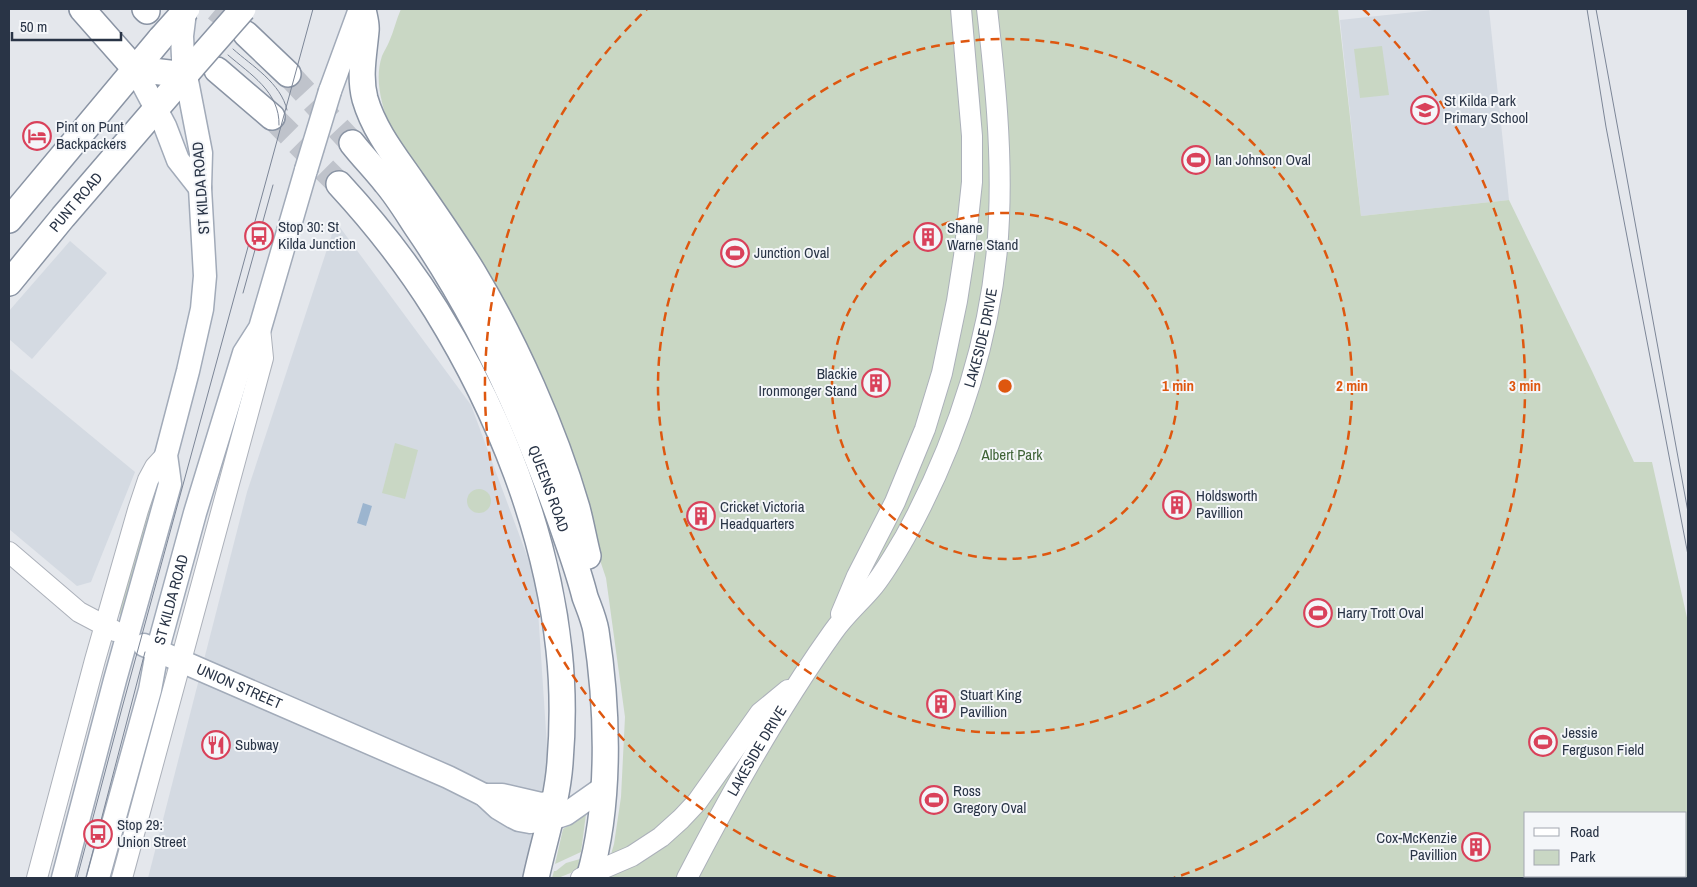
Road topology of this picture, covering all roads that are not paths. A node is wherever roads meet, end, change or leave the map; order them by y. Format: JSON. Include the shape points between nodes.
{"nodes":[{"id":1,"x":82,"y":9,"type":"edge"},
{"id":2,"x":243,"y":9,"type":"edge"},
{"id":3,"x":362,"y":9,"type":"edge"},
{"id":4,"x":961,"y":9,"type":"edge"},
{"id":5,"x":987,"y":9,"type":"edge"},
{"id":6,"x":186,"y":10,"type":"edge"},
{"id":7,"x":246,"y":34,"type":"tunnel mouth"},
{"id":8,"x":195,"y":67,"type":"junction"},
{"id":9,"x":136,"y":68,"type":"junction"},
{"id":10,"x":288,"y":74,"type":"tunnel mouth"},
{"id":11,"x":157,"y":108,"type":"junction"},
{"id":12,"x":272,"y":117,"type":"tunnel mouth"},
{"id":13,"x":352,"y":144,"type":"tunnel mouth"},
{"id":14,"x":339,"y":184,"type":"tunnel mouth"},
{"id":15,"x":200,"y":188,"type":"junction"},
{"id":16,"x":9,"y":220,"type":"edge"},
{"id":17,"x":9,"y":283,"type":"edge"},
{"id":18,"x":260,"y":328,"type":"junction"},
{"id":19,"x":942,"y":373,"type":"junction"},
{"id":20,"x":970,"y":383,"type":"junction"},
{"id":21,"x":166,"y":455,"type":"junction"},
{"id":22,"x":9,"y":552,"type":"edge"},
{"id":23,"x":104,"y":626,"type":"junction"},
{"id":24,"x":596,"y":629,"type":"junction"},
{"id":25,"x":835,"y":630,"type":"junction"},
{"id":26,"x":127,"y":637,"type":"junction"},
{"id":27,"x":157,"y":652,"type":"junction"},
{"id":28,"x":180,"y":661,"type":"junction"},
{"id":29,"x":802,"y":680,"type":"junction"},
{"id":30,"x":603,"y":788,"type":"junction"},
{"id":31,"x":553,"y":811,"type":"junction"},
{"id":32,"x":587,"y":877,"type":"edge"},
{"id":33,"x":37,"y":878,"type":"edge"},
{"id":34,"x":63,"y":878,"type":"edge"},
{"id":35,"x":98,"y":878,"type":"edge"},
{"id":36,"x":122,"y":878,"type":"edge"},
{"id":37,"x":536,"y":878,"type":"edge"},
{"id":38,"x":687,"y":878,"type":"edge"}],
"edges":[{"from":1,"to":9,"type":"highway"},
{"from":2,"to":8,"type":"highway","name":"PUNT ROAD","bridge":true},
{"from":3,"to":18,"type":"main road","name":"ST KILDA ROAD","bridge":true,"via":[[330,91]]},
{"from":3,"to":24,"type":"highway","via":[[366,29],[362,82],[371,116],[391,153],[473,272],[538,402],[577,509],[599,606]]},
{"from":4,"to":19,"type":"street","name":"LAKESIDE DRIVE","via":[[972,136],[972,182],[964,256]]},
{"from":5,"to":20,"type":"street","name":"LAKESIDE DRIVE","via":[[999,130],[999,220],[989,302]]},
{"from":6,"to":8,"type":"main road","name":"ST KILDA ROAD","bridge":true,"via":[[182,36]]},
{"from":6,"to":9,"type":"highway","bridge":true},
{"from":7,"to":10,"type":"highway"},
{"from":8,"to":9,"type":"highway"},
{"from":8,"to":11,"type":"highway","name":"PUNT ROAD"},
{"from":8,"to":12,"type":"highway"},
{"from":8,"to":15,"type":"main road","name":"ST KILDA ROAD"},
{"from":9,"to":11,"type":"main road"},
{"from":9,"to":16,"type":"highway"},
{"from":11,"to":15,"type":"main road","via":[[178,160]]},
{"from":11,"to":17,"type":"highway","name":"PUNT ROAD"},
{"from":13,"to":24,"type":"highway","name":"QUEENS ROAD","via":[[386,183],[442,264],[497,364],[558,513]]},
{"from":14,"to":31,"type":"highway","name":"QUEENS ROAD","via":[[382,233],[436,309],[485,401],[534,527],[549,586],[560,651],[561,742]]},
{"from":15,"to":21,"type":"main road","name":"ST KILDA ROAD","via":[[203,298]]},
{"from":18,"to":27,"type":"main road","name":"ST KILDA ROAD","via":[[244,353]]},
{"from":18,"to":28,"type":"street","name":"ST KILDA ROAD","via":[[263,358]]},
{"from":19,"to":20,"type":"street"},
{"from":19,"to":25,"type":"street","name":"LAKESIDE DRIVE","via":[[909,471],[857,576]]},
{"from":20,"to":25,"type":"street","name":"LAKESIDE DRIVE","via":[[941,463],[904,538],[874,586]]},
{"from":21,"to":23,"type":"street","name":"ST KILDA ROAD","via":[[148,480]]},
{"from":21,"to":26,"type":"main road","name":"ST KILDA ROAD","via":[[170,484]]},
{"from":22,"to":23,"type":"street","name":"UNION STREET","via":[[79,612]]},
{"from":23,"to":26,"type":"street","name":"UNION STREET"},
{"from":23,"to":33,"type":"street","name":"ST KILDA ROAD"},
{"from":24,"to":30,"type":"highway","name":"QUEENS ROAD","via":[[605,732]]},
{"from":25,"to":29,"type":"street","name":"LAKESIDE DRIVE"},
{"from":26,"to":27,"type":"main road","name":"UNION STREET"},
{"from":26,"to":34,"type":"main road","name":"ST KILDA ROAD"},
{"from":27,"to":28,"type":"main road","name":"UNION STREET"},
{"from":27,"to":35,"type":"main road","name":"ST KILDA ROAD","via":[[150,690]]},
{"from":28,"to":31,"type":"main road","name":"UNION STREET","via":[[448,778],[484,796],[519,820],[530,822]]},
{"from":28,"to":36,"type":"street","name":"ST KILDA ROAD"},
{"from":29,"to":32,"type":"street","via":[[760,712],[702,796],[681,819],[632,856]]},
{"from":29,"to":38,"type":"street","name":"LAKESIDE DRIVE","via":[[734,790]]},
{"from":30,"to":31,"type":"main road","via":[[571,811]]},
{"from":30,"to":32,"type":"highway","name":"QUEENS ROAD","via":[[600,819]]},
{"from":31,"to":37,"type":"highway","name":"QUEENS ROAD"}]}
